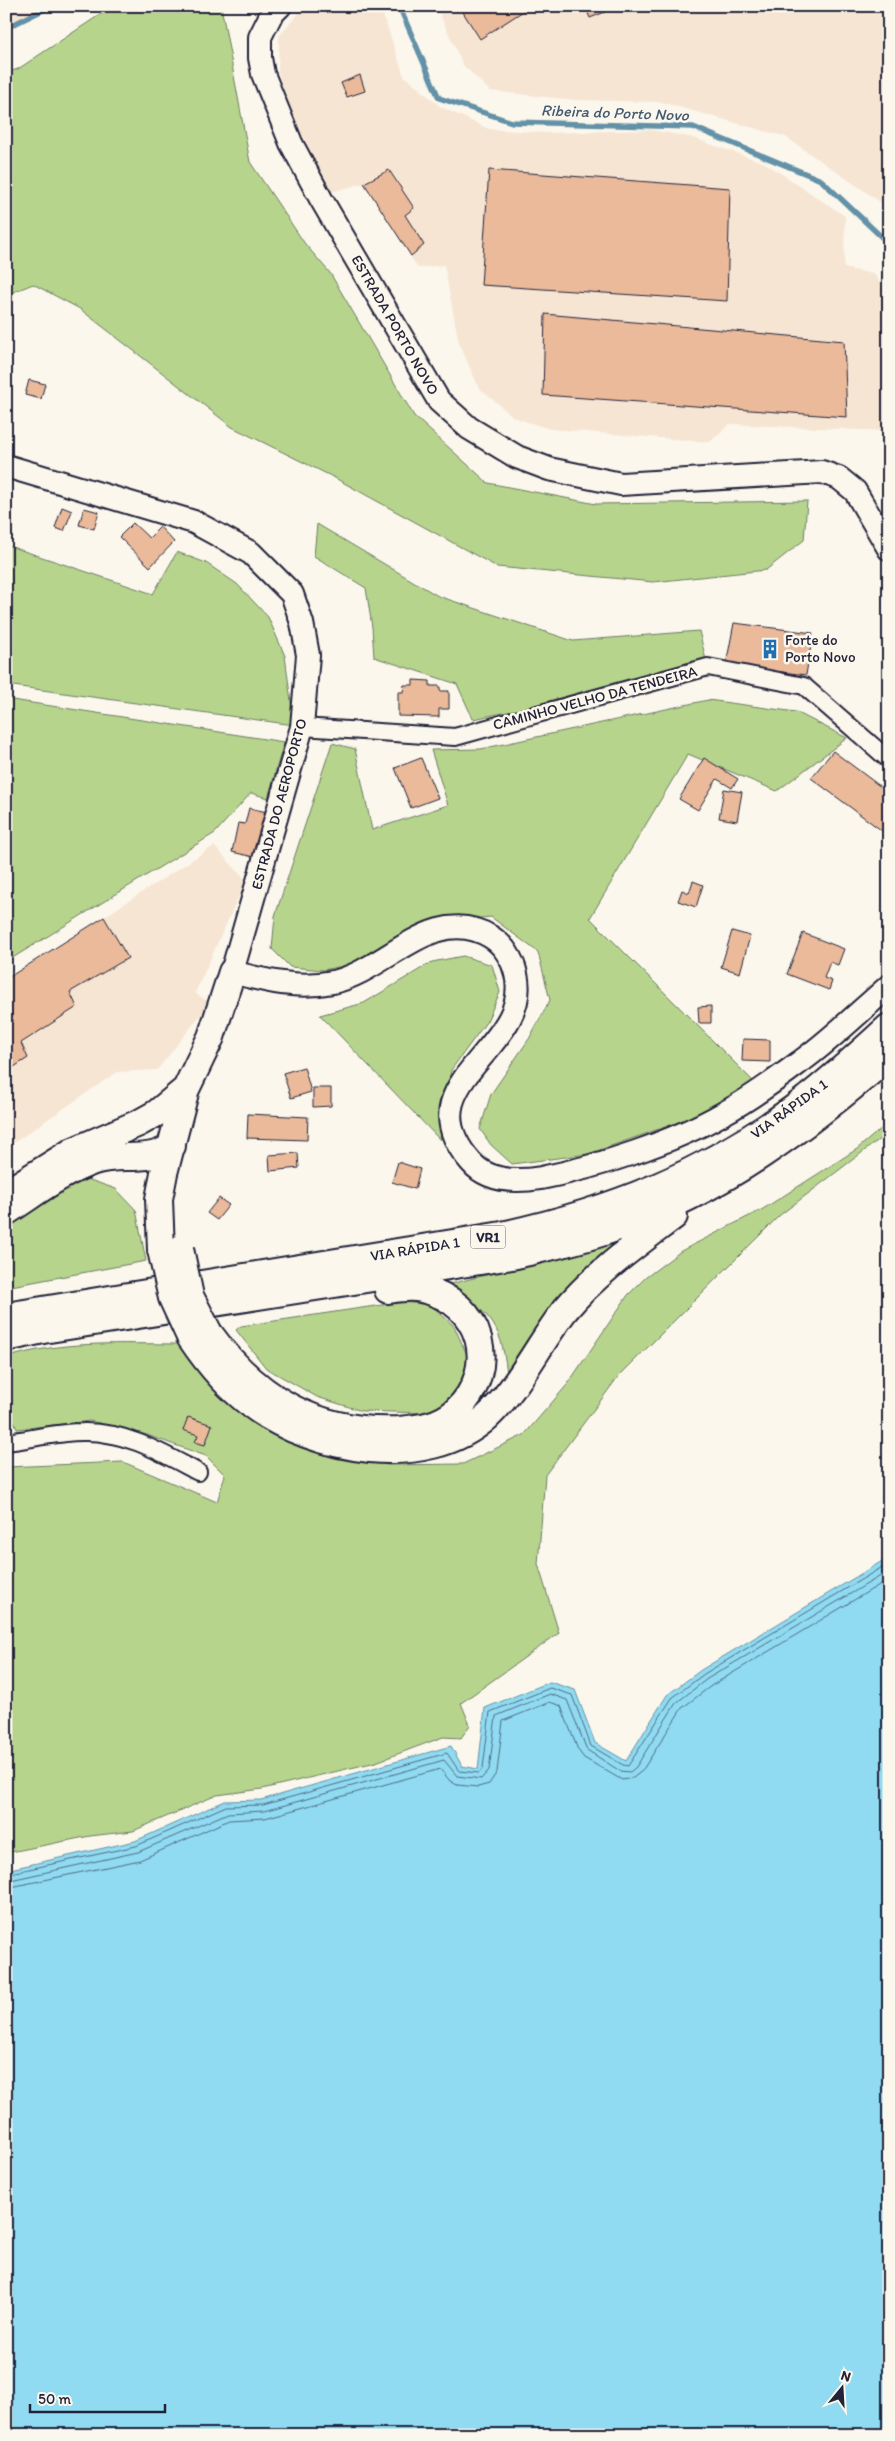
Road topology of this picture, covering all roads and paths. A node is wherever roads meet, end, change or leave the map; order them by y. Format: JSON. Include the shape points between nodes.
{"nodes":[{"id":1,"x":280,"y":6,"type":"edge"},
{"id":2,"x":6,"y":466,"type":"edge"},
{"id":3,"x":889,"y":549,"type":"edge"},
{"id":4,"x":302,"y":727,"type":"junction"},
{"id":5,"x":889,"y":760,"type":"edge"},
{"id":6,"x":232,"y":972,"type":"junction"},
{"id":7,"x":889,"y":986,"type":"edge"},
{"id":8,"x":889,"y":1027,"type":"edge"},
{"id":9,"x":211,"y":1037,"type":"junction"},
{"id":10,"x":889,"y":1056,"type":"edge"},
{"id":11,"x":186,"y":1089,"type":"junction"},
{"id":12,"x":120,"y":1131,"type":"junction"},
{"id":13,"x":178,"y":1148,"type":"junction"},
{"id":14,"x":109,"y":1158,"type":"junction"},
{"id":15,"x":718,"y":1182,"type":"junction"},
{"id":16,"x":6,"y":1192,"type":"edge"},
{"id":17,"x":160,"y":1199,"type":"junction"},
{"id":18,"x":6,"y":1212,"type":"edge"},
{"id":19,"x":170,"y":1249,"type":"junction"},
{"id":20,"x":208,"y":1304,"type":"junction"},
{"id":21,"x":6,"y":1316,"type":"edge"},
{"id":22,"x":200,"y":1335,"type":"junction"},
{"id":23,"x":6,"y":1338,"type":"edge"},
{"id":24,"x":6,"y":1442,"type":"edge"},
{"id":25,"x":198,"y":1472,"type":"dead end"}],
"edges":[{"from":1,"to":3,"type":"main road","name":"ESTRADA PORTO NOVO","via":[[271,15],[260,37],[260,58],[263,74],[291,143],[320,199],[440,401],[469,428],[517,457],[549,469],[621,484],[822,472],[839,478],[855,491]]},
{"from":2,"to":4,"type":"main road","name":"ESTRADA DO AEROPORTO","via":[[194,522],[251,552],[292,594],[302,623],[308,655]]},
{"from":4,"to":5,"type":"street","name":"CAMINHO VELHO DA TENDEIRA","via":[[455,736],[708,667],[804,686]]},
{"from":4,"to":6,"type":"main road","name":"ESTRADA DO AEROPORTO"},
{"from":6,"to":7,"type":"main road","via":[[274,983],[334,982],[360,972],[429,932],[446,927],[463,927],[493,938],[514,965],[518,980],[517,1000],[508,1025],[457,1088],[450,1117],[458,1145],[477,1169],[508,1180],[540,1178],[656,1145],[723,1114],[801,1062]]},
{"from":6,"to":9,"type":"highway"},
{"from":8,"to":21,"type":"highway","name":"VIA RÁPIDA 1","number":"VR1","via":[[822,1086],[764,1129],[700,1167],[610,1207],[502,1235]]},
{"from":9,"to":11,"type":"highway"},
{"from":9,"to":13,"type":"highway","via":[[202,1095]]},
{"from":10,"to":15,"type":"highway","name":"VIA RÁPIDA 1","number":"VR1","via":[[806,1125]]},
{"from":11,"to":12,"type":"highway","via":[[157,1113]]},
{"from":11,"to":13,"type":"highway"},
{"from":12,"to":13,"type":"highway","via":[[152,1136]]},
{"from":12,"to":16,"type":"highway","via":[[73,1151]]},
{"from":13,"to":14,"type":"highway","via":[[154,1156]]},
{"from":13,"to":17,"type":"highway","via":[[164,1173]]},
{"from":13,"to":19,"type":"highway"},
{"from":14,"to":17,"type":"highway","via":[[141,1173]]},
{"from":14,"to":18,"type":"highway","via":[[94,1161],[62,1176]]},
{"from":15,"to":20,"type":"highway","name":"VIA RÁPIDA 1","number":"VR1","via":[[618,1228],[512,1256]]},
{"from":15,"to":22,"type":"highway","via":[[603,1271],[566,1310],[487,1417],[443,1442],[405,1449],[364,1449],[300,1432],[276,1421],[217,1375]]},
{"from":17,"to":19,"type":"highway"},
{"from":19,"to":22,"type":"highway","bridge":true,"via":[[172,1298]]},
{"from":20,"to":22,"type":"highway","via":[[317,1300],[408,1287],[423,1289],[463,1311],[478,1335],[479,1368],[471,1392],[447,1419],[412,1429],[357,1429],[300,1413],[274,1400]]},
{"from":20,"to":23,"type":"highway","name":"VIA RÁPIDA 1","number":"VR1"},
{"from":24,"to":25,"type":"street","via":[[82,1432],[112,1434],[143,1443]]}]}
